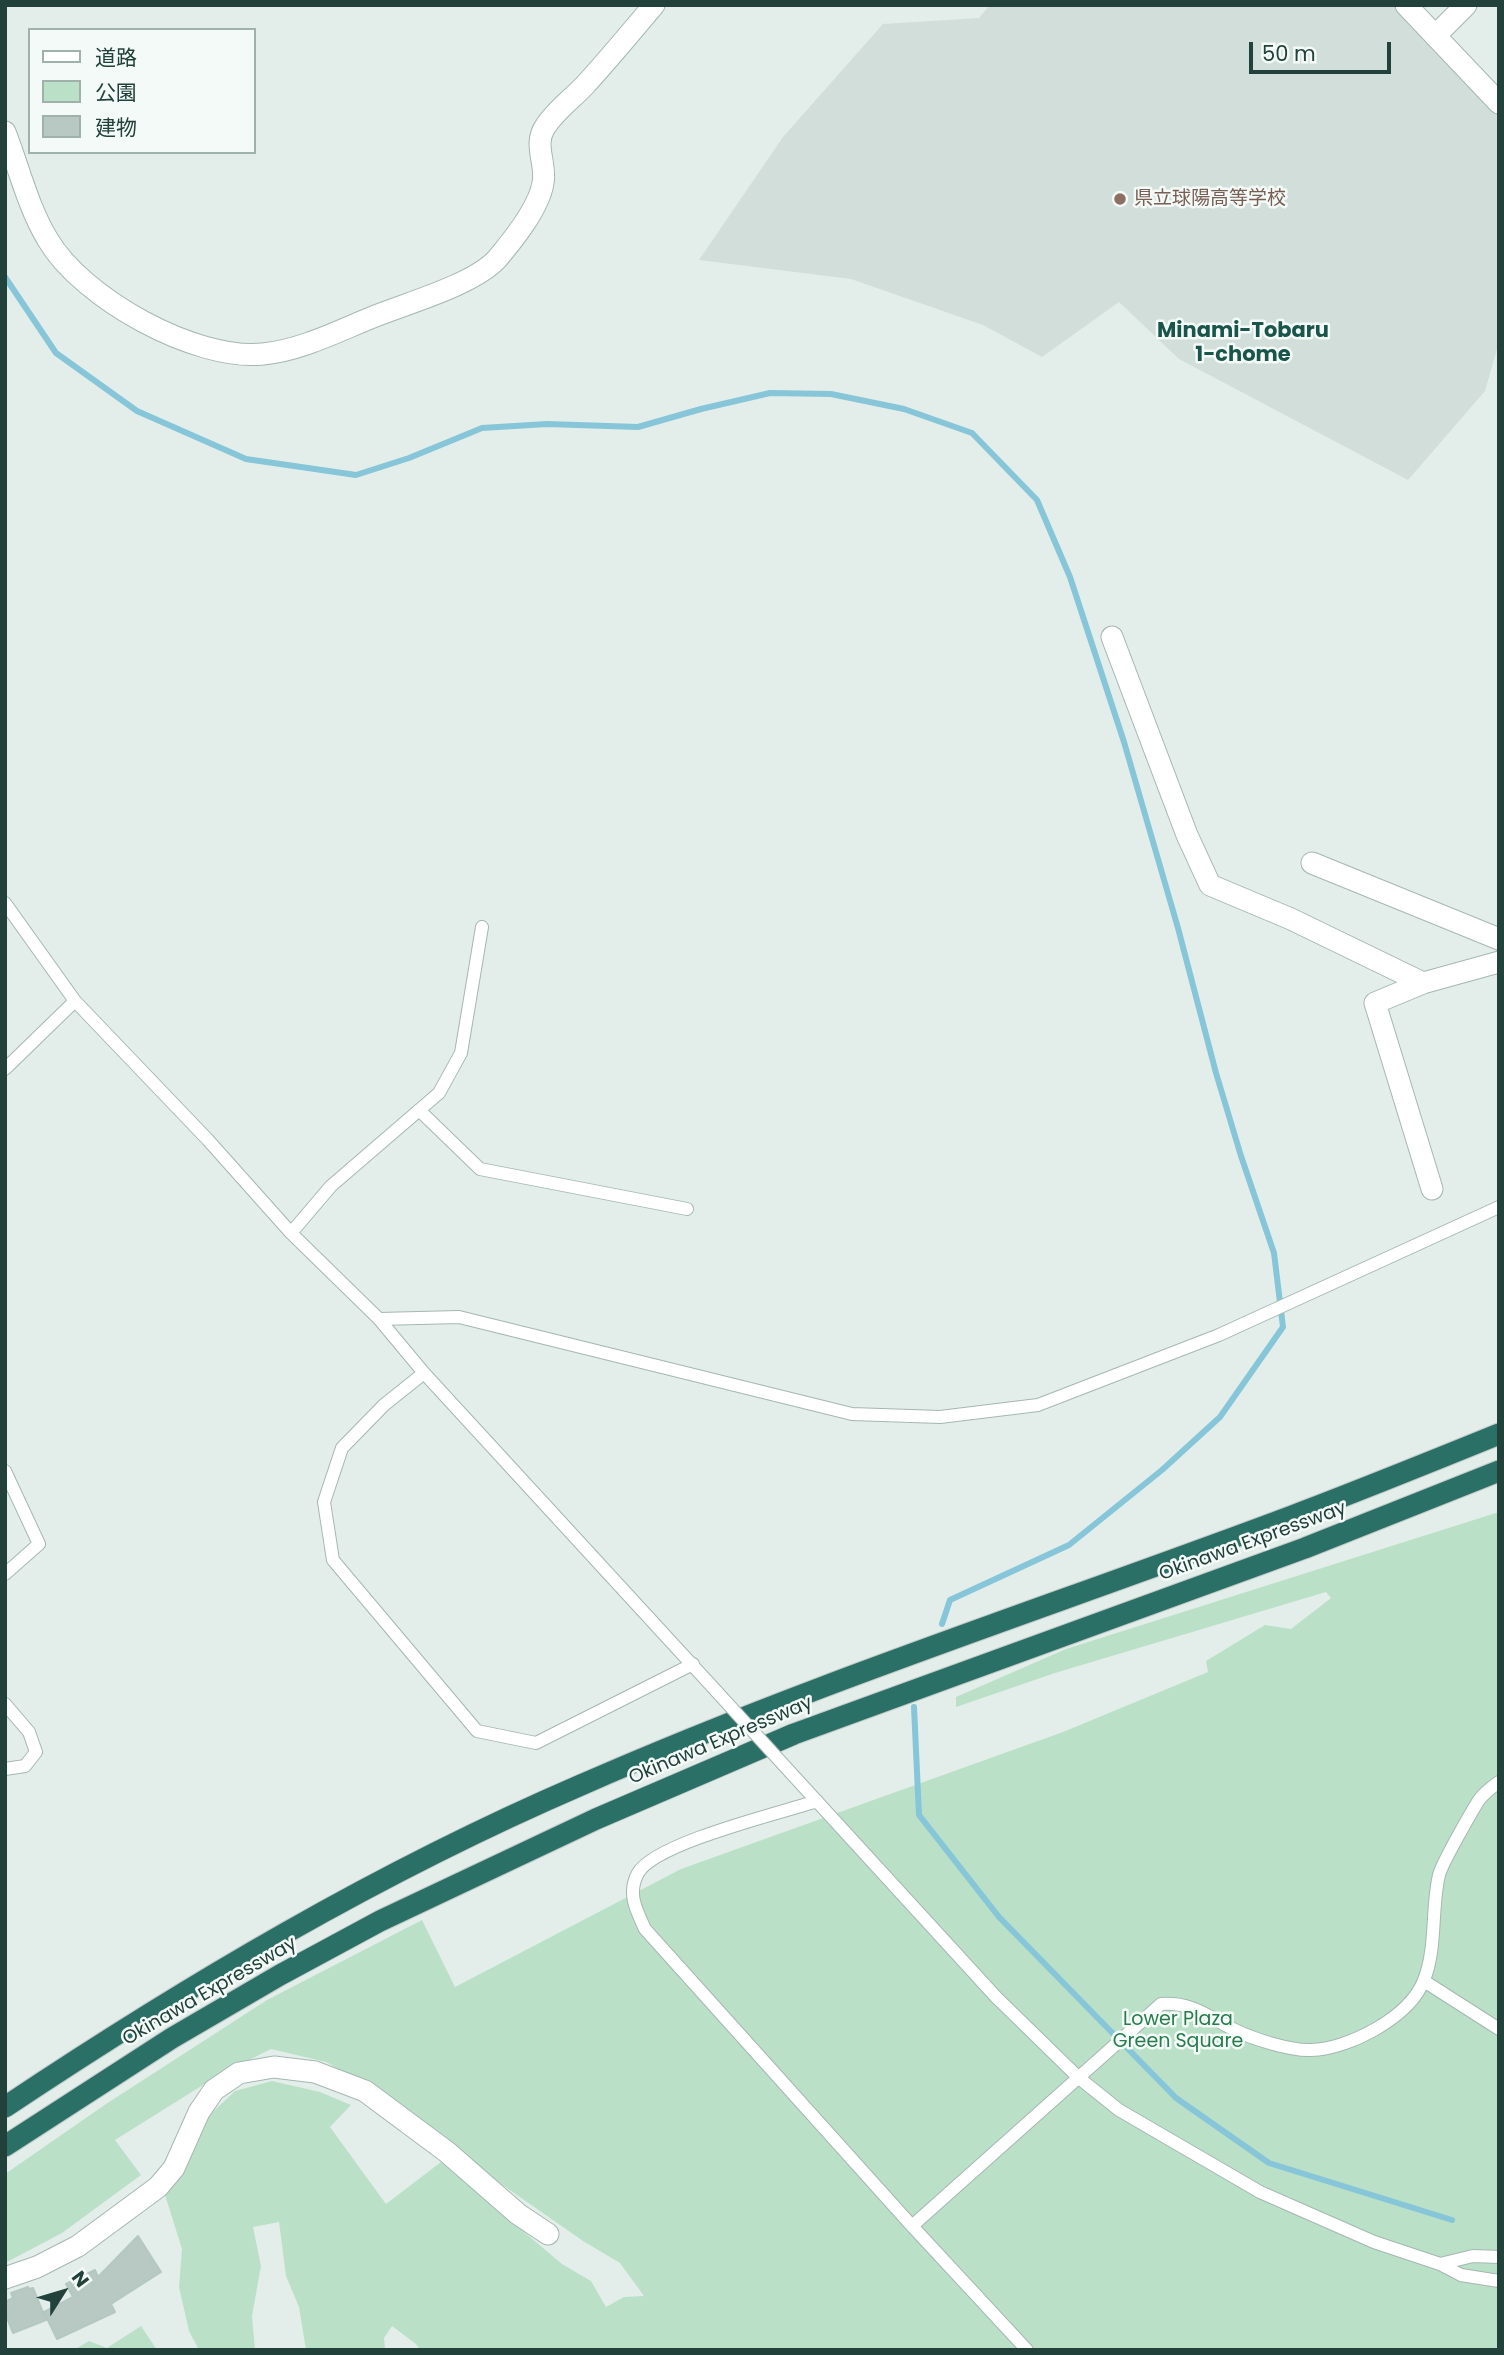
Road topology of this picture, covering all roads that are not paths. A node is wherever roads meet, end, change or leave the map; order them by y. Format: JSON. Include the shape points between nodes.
{"nodes":[{"id":1,"x":654,"y":5,"type":"edge"},
{"id":2,"x":1406,"y":5,"type":"edge"},
{"id":3,"x":1466,"y":5,"type":"edge"},
{"id":4,"x":1436,"y":36,"type":"junction"},
{"id":5,"x":1499,"y":103,"type":"edge"},
{"id":6,"x":5,"y":132,"type":"edge"},
{"id":7,"x":1112,"y":637,"type":"dead end"},
{"id":8,"x":1312,"y":863,"type":"dead end"},
{"id":9,"x":5,"y":903,"type":"edge"},
{"id":10,"x":482,"y":927,"type":"dead end"},
{"id":11,"x":1499,"y":939,"type":"edge"},
{"id":12,"x":1499,"y":962,"type":"edge"},
{"id":13,"x":1423,"y":984,"type":"junction"},
{"id":14,"x":75,"y":1001,"type":"junction"},
{"id":15,"x":5,"y":1069,"type":"edge"},
{"id":16,"x":419,"y":1110,"type":"junction"},
{"id":17,"x":1432,"y":1189,"type":"dead end"},
{"id":18,"x":1499,"y":1207,"type":"edge"},
{"id":19,"x":687,"y":1209,"type":"dead end"},
{"id":20,"x":291,"y":1233,"type":"junction"},
{"id":21,"x":379,"y":1319,"type":"junction"},
{"id":22,"x":424,"y":1373,"type":"junction"},
{"id":23,"x":1499,"y":1434,"type":"edge"},
{"id":24,"x":5,"y":1471,"type":"edge"},
{"id":25,"x":1499,"y":1471,"type":"edge"},
{"id":26,"x":5,"y":1574,"type":"edge"},
{"id":27,"x":693,"y":1664,"type":"junction"},
{"id":28,"x":5,"y":1704,"type":"edge"},
{"id":29,"x":5,"y":1769,"type":"edge"},
{"id":30,"x":1499,"y":1782,"type":"edge"},
{"id":31,"x":817,"y":1801,"type":"junction"},
{"id":32,"x":1424,"y":1981,"type":"junction"},
{"id":33,"x":1499,"y":2029,"type":"edge"},
{"id":34,"x":1079,"y":2078,"type":"junction"},
{"id":35,"x":5,"y":2107,"type":"edge"},
{"id":36,"x":5,"y":2146,"type":"edge"},
{"id":37,"x":912,"y":2226,"type":"junction"},
{"id":38,"x":548,"y":2234,"type":"dead end"},
{"id":39,"x":1499,"y":2258,"type":"edge"},
{"id":40,"x":1440,"y":2264,"type":"junction"},
{"id":41,"x":5,"y":2278,"type":"edge"},
{"id":42,"x":1499,"y":2281,"type":"edge"},
{"id":43,"x":1027,"y":2350,"type":"edge"}],
"edges":[{"from":1,"to":6,"type":"street","via":[[545,126],[539,138],[544,172],[540,197],[526,221],[480,274],[310,342],[265,354],[232,354],[184,341],[77,277],[48,241],[34,213]]},
{"from":2,"to":4,"type":"street"},
{"from":3,"to":4,"type":"street"},
{"from":4,"to":5,"type":"street"},
{"from":7,"to":13,"type":"street","via":[[1210,885]]},
{"from":8,"to":11,"type":"street"},
{"from":9,"to":14,"type":"lane"},
{"from":10,"to":16,"type":"lane","via":[[461,1053],[439,1093]]},
{"from":12,"to":13,"type":"street"},
{"from":13,"to":17,"type":"street","via":[[1375,1003]]},
{"from":14,"to":15,"type":"lane"},
{"from":14,"to":20,"type":"lane"},
{"from":16,"to":19,"type":"lane","via":[[480,1169]]},
{"from":16,"to":20,"type":"lane","via":[[331,1186]]},
{"from":18,"to":21,"type":"lane","via":[[1219,1335],[1038,1405],[940,1417],[852,1414],[459,1317]]},
{"from":20,"to":21,"type":"lane"},
{"from":21,"to":22,"type":"lane"},
{"from":22,"to":27,"type":"lane"},
{"from":22,"to":27,"type":"lane","via":[[342,1448],[324,1502],[333,1560],[477,1731],[536,1743]]},
{"from":23,"to":35,"type":"highway","name":"Okinawa Expressway","via":[[1294,1515],[777,1704],[581,1785],[474,1834],[268,1942]]},
{"from":24,"to":26,"type":"lane","via":[[39,1544]]},
{"from":25,"to":36,"type":"highway","name":"Okinawa Expressway","via":[[1305,1548],[794,1734],[596,1819],[280,1975],[172,2038]]},
{"from":27,"to":31,"type":"lane","bridge":true},
{"from":28,"to":29,"type":"lane","via":[[29,1732],[36,1752],[25,1766]]},
{"from":30,"to":32,"type":"lane","via":[[1480,1798],[1439,1872]]},
{"from":31,"to":34,"type":"lane","via":[[996,1997]]},
{"from":31,"to":37,"type":"lane","via":[[675,1845],[653,1857],[638,1872],[633,1904],[645,1928]]},
{"from":32,"to":33,"type":"lane"},
{"from":32,"to":34,"type":"lane","via":[[1399,2011],[1359,2039],[1310,2050],[1236,2031],[1203,2011],[1178,2003],[1161,2004]]},
{"from":34,"to":37,"type":"lane"},
{"from":34,"to":40,"type":"lane","via":[[1119,2110],[1260,2192],[1374,2242]]},
{"from":37,"to":43,"type":"lane"},
{"from":38,"to":41,"type":"street","via":[[365,2091],[315,2072],[274,2067],[239,2073],[214,2090],[174,2168],[158,2187],[78,2246]]},
{"from":39,"to":40,"type":"lane","via":[[1473,2256]]},
{"from":40,"to":42,"type":"lane","via":[[1461,2275]]}]}
